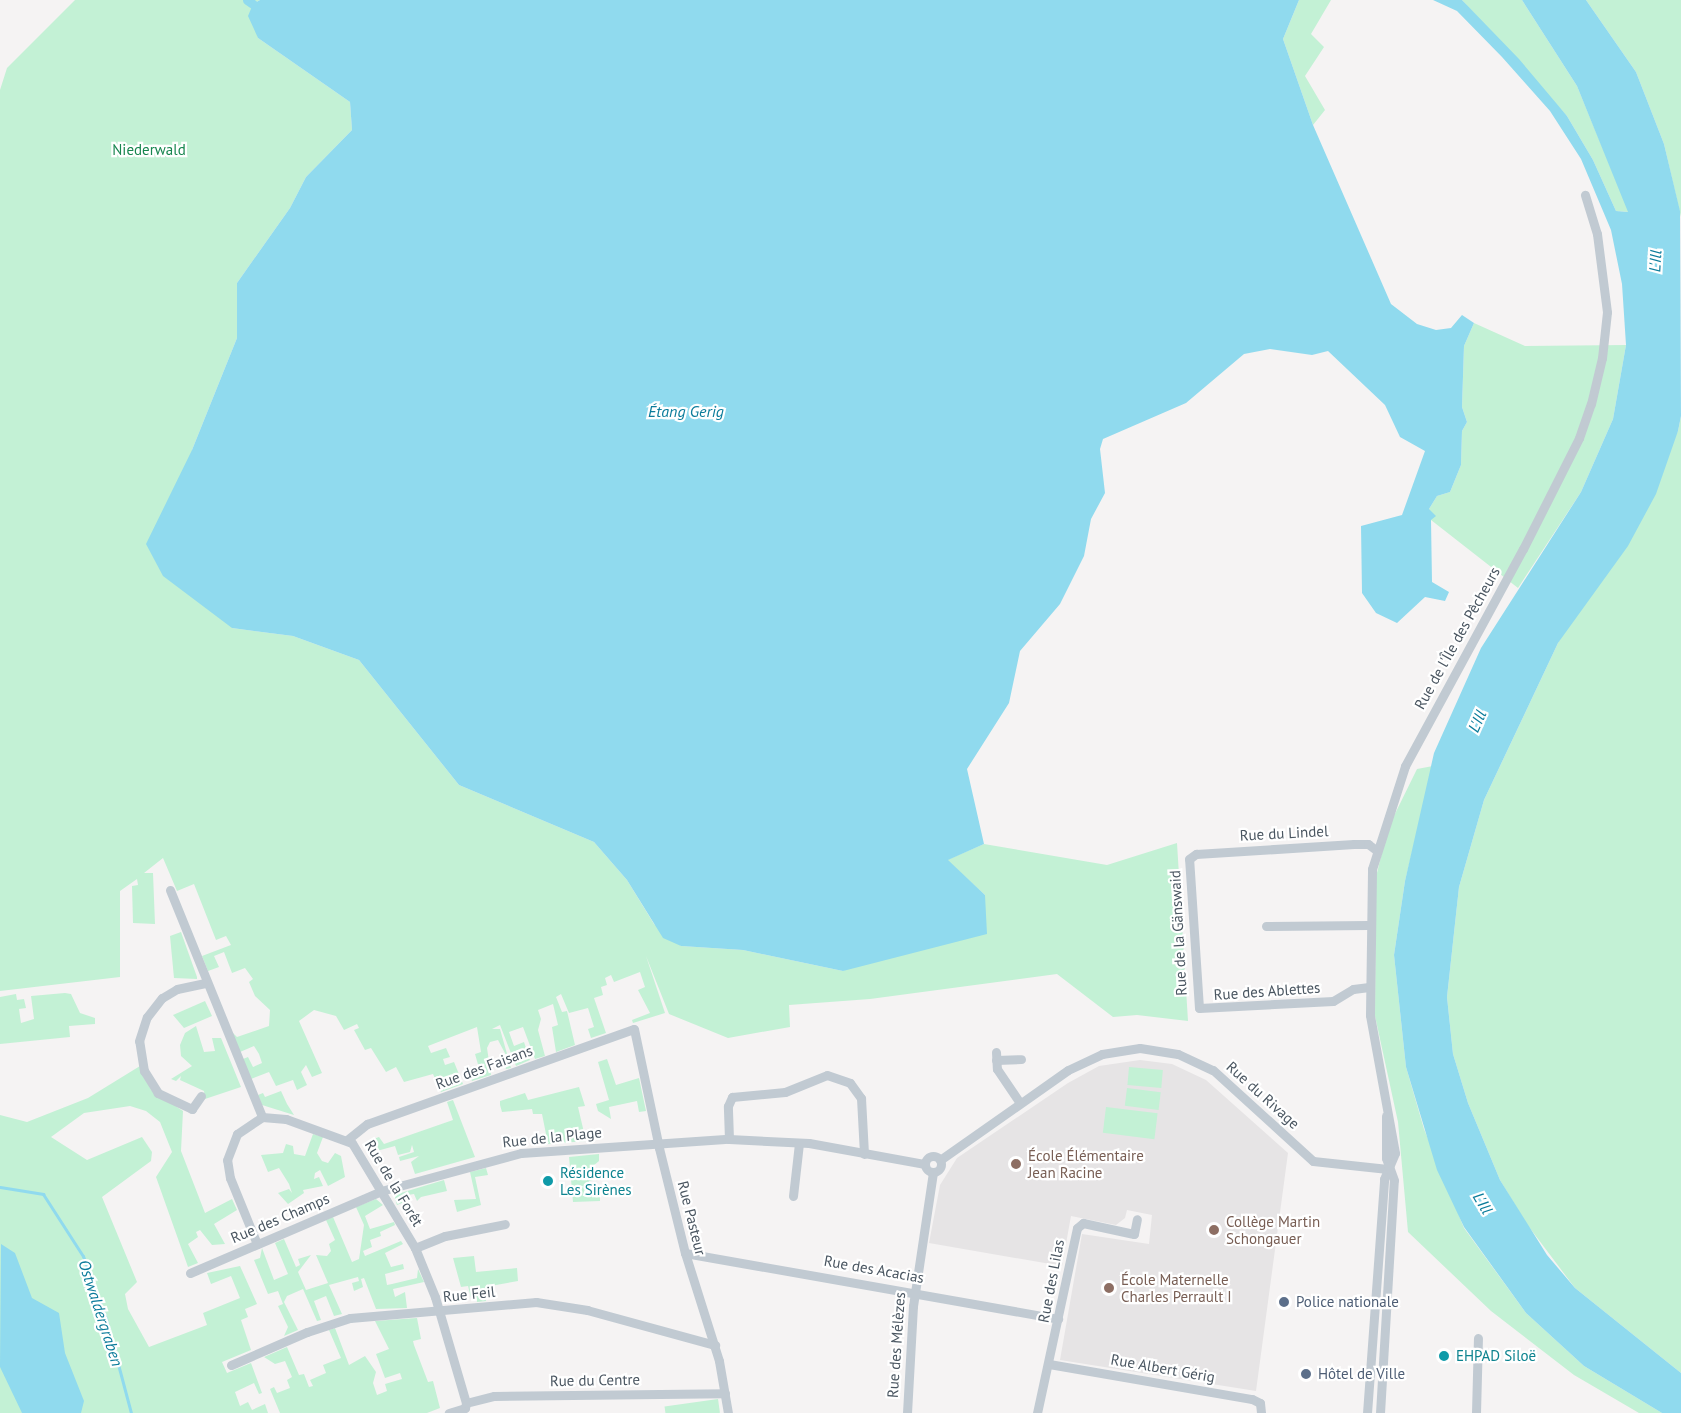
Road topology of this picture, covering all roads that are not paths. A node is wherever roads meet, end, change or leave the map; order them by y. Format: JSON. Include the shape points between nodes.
{"nodes":[{"id":1,"x":1585,"y":195,"type":"dead end"},
{"id":2,"x":1376,"y":850,"type":"junction"},
{"id":3,"x":1191,"y":856,"type":"joint"},
{"id":4,"x":170,"y":890,"type":"dead end"},
{"id":5,"x":1368,"y":924,"type":"junction"},
{"id":6,"x":1266,"y":926,"type":"dead end"},
{"id":7,"x":206,"y":983,"type":"junction"},
{"id":8,"x":1369,"y":987,"type":"junction"},
{"id":9,"x":1200,"y":1008,"type":"joint"},
{"id":10,"x":634,"y":1029,"type":"joint"},
{"id":11,"x":1021,"y":1059,"type":"dead end"},
{"id":12,"x":201,"y":1096,"type":"dead end"},
{"id":13,"x":1020,"y":1103,"type":"junction"},
{"id":14,"x":262,"y":1117,"type":"junction"},
{"id":15,"x":729,"y":1139,"type":"junction"},
{"id":16,"x":347,"y":1140,"type":"junction"},
{"id":17,"x":799,"y":1143,"type":"junction"},
{"id":18,"x":658,"y":1144,"type":"junction"},
{"id":19,"x":864,"y":1154,"type":"junction"},
{"id":20,"x":940,"y":1160,"type":"junction"},
{"id":21,"x":925,"y":1164,"type":"junction"},
{"id":22,"x":1388,"y":1169,"type":"junction"},
{"id":23,"x":933,"y":1172,"type":"junction"},
{"id":24,"x":381,"y":1191,"type":"junction"},
{"id":25,"x":793,"y":1196,"type":"dead end"},
{"id":26,"x":1137,"y":1219,"type":"dead end"},
{"id":27,"x":505,"y":1224,"type":"dead end"},
{"id":28,"x":257,"y":1244,"type":"junction"},
{"id":29,"x":415,"y":1248,"type":"junction"},
{"id":30,"x":685,"y":1253,"type":"junction"},
{"id":31,"x":190,"y":1273,"type":"dead end"},
{"id":32,"x":915,"y":1291,"type":"junction"},
{"id":33,"x":1374,"y":1297,"type":"junction"},
{"id":34,"x":1387,"y":1300,"type":"junction"},
{"id":35,"x":440,"y":1312,"type":"junction"},
{"id":36,"x":1059,"y":1319,"type":"junction"},
{"id":37,"x":1478,"y":1338,"type":"dead end"},
{"id":38,"x":715,"y":1345,"type":"junction"},
{"id":39,"x":1049,"y":1364,"type":"junction"},
{"id":40,"x":231,"y":1365,"type":"dead end"},
{"id":41,"x":725,"y":1393,"type":"junction"},
{"id":42,"x":466,"y":1403,"type":"junction"},
{"id":43,"x":448,"y":1413,"type":"edge"},
{"id":44,"x":728,"y":1413,"type":"edge"},
{"id":45,"x":907,"y":1413,"type":"edge"},
{"id":46,"x":1037,"y":1413,"type":"edge"},
{"id":47,"x":1262,"y":1413,"type":"edge"},
{"id":48,"x":1368,"y":1413,"type":"edge"},
{"id":49,"x":1380,"y":1413,"type":"edge"},
{"id":50,"x":1476,"y":1413,"type":"edge"}],
"edges":[{"from":1,"to":2,"type":"street","name":"Rue de l'Île des Pêcheurs","via":[[1597,234],[1607,312],[1591,404],[1579,438],[1528,539],[1405,766]]},
{"from":2,"to":3,"type":"street","name":"Rue du Lindel","via":[[1368,844]]},
{"from":2,"to":5,"type":"street","name":"Rue de l'Île des Pêcheurs"},
{"from":3,"to":9,"type":"street","name":"Rue de la Gänswaid"},
{"from":4,"to":7,"type":"street"},
{"from":5,"to":6,"type":"street"},
{"from":5,"to":8,"type":"street","name":"Rue de l'Île des Pêcheurs"},
{"from":7,"to":12,"type":"street","via":[[184,987],[162,998],[147,1017],[140,1041],[144,1071],[158,1092],[192,1109]]},
{"from":7,"to":14,"type":"street"},
{"from":8,"to":9,"type":"street","name":"Rue des Ablettes","via":[[1353,989],[1333,1001]]},
{"from":8,"to":22,"type":"street","name":"Rue de l'Île des Pêcheurs","via":[[1372,1032],[1395,1153]]},
{"from":10,"to":16,"type":"street","name":"Rue des Faisans","via":[[367,1124]]},
{"from":10,"to":18,"type":"street","name":"Rue Pasteur"},
{"from":11,"to":13,"type":"street","via":[[996,1056],[997,1069]]},
{"from":13,"to":20,"type":"street","name":"Rue du Rivage"},
{"from":13,"to":22,"type":"street","name":"Rue du Rivage","via":[[1068,1070],[1102,1054],[1140,1048],[1170,1052],[1213,1070],[1313,1161]]},
{"from":14,"to":16,"type":"street","name":"Rue de la Forêt","via":[[286,1119]]},
{"from":14,"to":28,"type":"street","via":[[237,1134],[227,1160],[230,1178]]},
{"from":15,"to":17,"type":"street"},
{"from":15,"to":18,"type":"street"},
{"from":15,"to":19,"type":"street","via":[[728,1106],[732,1096],[785,1092],[827,1075],[850,1083],[861,1098]]},
{"from":16,"to":24,"type":"street","name":"Rue de la Forêt"},
{"from":17,"to":19,"type":"street"},
{"from":17,"to":25,"type":"street"},
{"from":18,"to":24,"type":"street","name":"Rue de la Plage","via":[[521,1153]]},
{"from":18,"to":30,"type":"street","name":"Rue Pasteur"},
{"from":19,"to":21,"type":"street"},
{"from":20,"to":21,"type":"street","via":[[931,1156]]},
{"from":20,"to":23,"type":"street","via":[[940,1168]]},
{"from":21,"to":23,"type":"street"},
{"from":22,"to":33,"type":"street","name":"Rue de l'Île des Pêcheurs"},
{"from":22,"to":34,"type":"street","name":"Rue de l'Île des Pêcheurs","via":[[1394,1180]]},
{"from":23,"to":32,"type":"street","name":"Rue des Mélèzes"},
{"from":24,"to":28,"type":"street","name":"Rue des Champs"},
{"from":24,"to":29,"type":"street","name":"Rue de la Forêt"},
{"from":26,"to":36,"type":"street","name":"Rue des Lilas","via":[[1134,1234],[1083,1223],[1077,1228]]},
{"from":27,"to":29,"type":"street","via":[[445,1236]]},
{"from":28,"to":31,"type":"street","name":"Rue des Champs"},
{"from":29,"to":35,"type":"street","name":"Rue de la Forêt"},
{"from":30,"to":32,"type":"street","name":"Rue des Acacias"},
{"from":30,"to":38,"type":"street","name":"Rue Pasteur"},
{"from":32,"to":36,"type":"street","name":"Rue des Acacias"},
{"from":32,"to":45,"type":"street","name":"Rue des Mélèzes"},
{"from":33,"to":34,"type":"street"},
{"from":33,"to":48,"type":"street","name":"Rue de l'Île des Pêcheurs"},
{"from":34,"to":49,"type":"street","name":"Rue de l'Île des Pêcheurs"},
{"from":35,"to":38,"type":"street","name":"Rue Feil","via":[[536,1302],[587,1310]]},
{"from":35,"to":40,"type":"street","name":"Rue Feil","via":[[339,1321]]},
{"from":35,"to":42,"type":"street","name":"Rue de la Forêt"},
{"from":36,"to":39,"type":"street","name":"Rue des Lilas"},
{"from":37,"to":50,"type":"street"},
{"from":38,"to":41,"type":"street","name":"Rue Pasteur"},
{"from":39,"to":46,"type":"street","name":"Rue des Lilas"},
{"from":39,"to":47,"type":"street","name":"Rue Albert Gérig","via":[[1256,1400]]},
{"from":41,"to":42,"type":"street","name":"Rue du Centre","via":[[494,1396]]},
{"from":41,"to":44,"type":"street","name":"Rue Pasteur"},
{"from":42,"to":43,"type":"street","via":[[465,1408]]}]}
